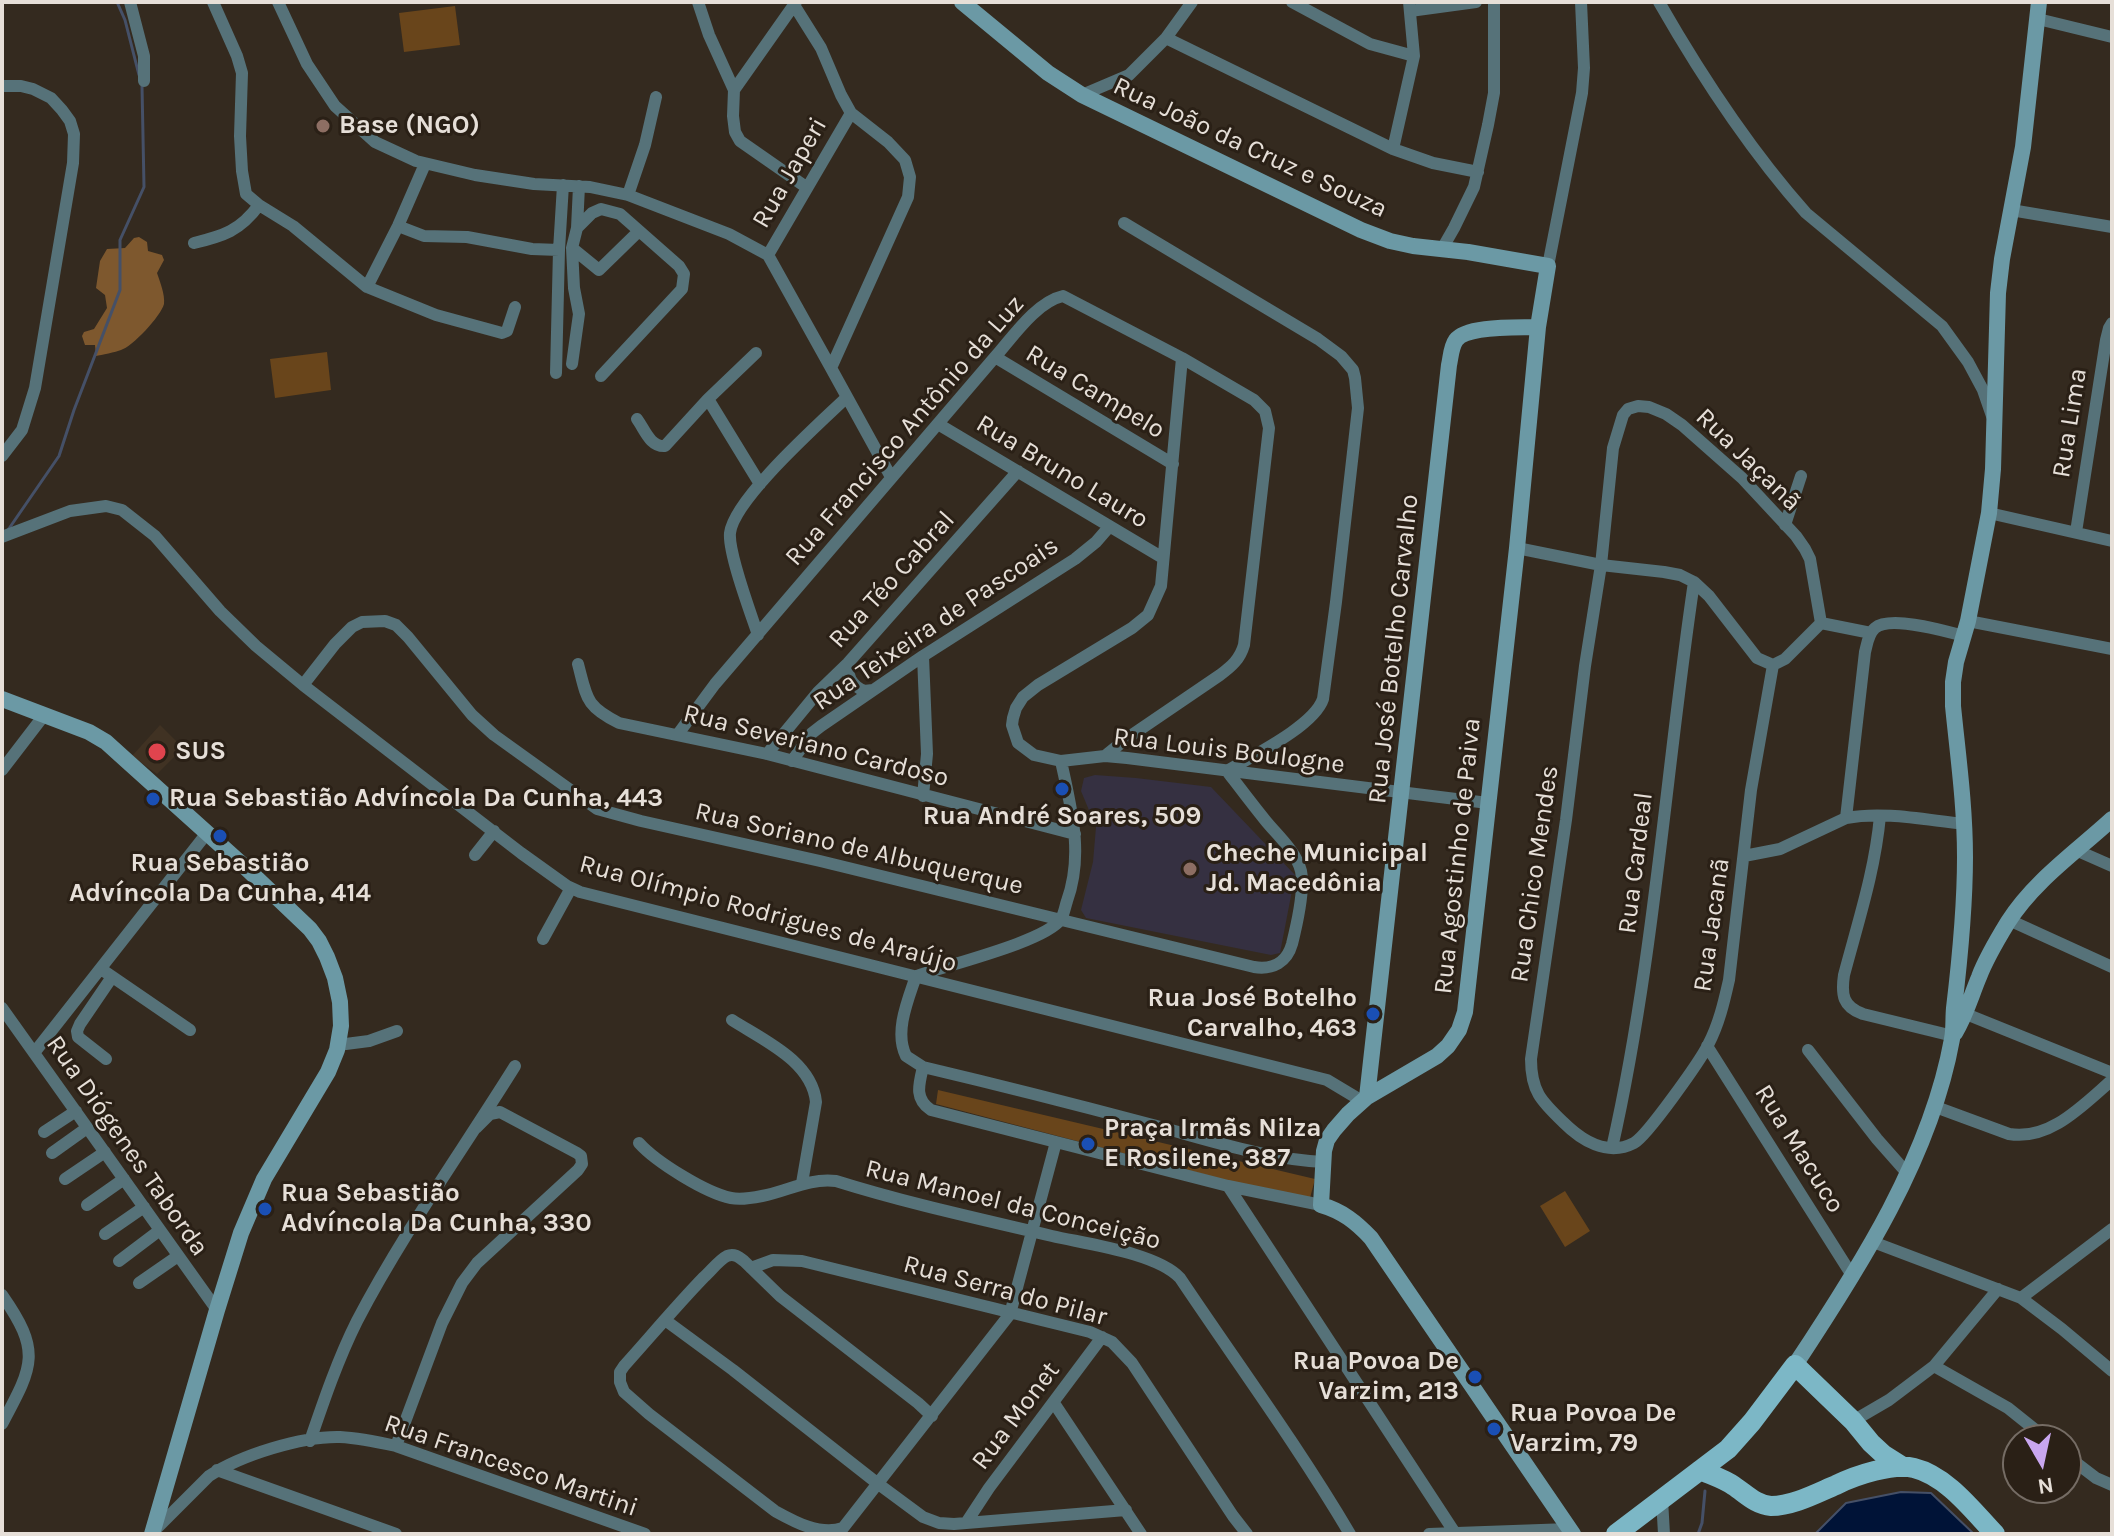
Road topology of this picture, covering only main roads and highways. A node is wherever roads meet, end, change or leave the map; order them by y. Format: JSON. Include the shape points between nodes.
{"nodes":[{"id":1,"x":962,"y":2,"type":"edge"},
{"id":2,"x":2038,"y":10,"type":"edge"},
{"id":3,"x":1548,"y":266,"type":"joint"},
{"id":4,"x":1538,"y":327,"type":"junction"},
{"id":5,"x":2,"y":699,"type":"edge"},
{"id":6,"x":2112,"y":819,"type":"edge"},
{"id":7,"x":1953,"y":1036,"type":"junction"},
{"id":8,"x":1364,"y":1099,"type":"junction"},
{"id":9,"x":1795,"y":1365,"type":"junction"},
{"id":10,"x":1876,"y":1448,"type":"junction"},
{"id":11,"x":1728,"y":1449,"type":"junction"},
{"id":12,"x":1903,"y":1467,"type":"junction"},
{"id":13,"x":1700,"y":1470,"type":"junction"},
{"id":14,"x":1862,"y":1475,"type":"junction"},
{"id":15,"x":1734,"y":1486,"type":"junction"},
{"id":16,"x":153,"y":1532,"type":"edge"},
{"id":17,"x":1570,"y":1532,"type":"edge"},
{"id":18,"x":1616,"y":1534,"type":"edge"},
{"id":19,"x":1995,"y":1534,"type":"edge"}],
"edges":[{"from":1,"to":3,"type":"main road","name":"Rua João da Cruz e Souza","via":[[1082,95],[1361,230],[1402,243]]},
{"from":2,"to":7,"type":"main road","via":[[2023,147],[1998,293],[1989,513],[1953,682],[1965,857]]},
{"from":3,"to":4,"type":"main road","name":"Rua Agostinho de Paiva"},
{"from":4,"to":8,"type":"main road","name":"Rua Agostinho de Paiva","via":[[1468,998],[1448,1046]]},
{"from":4,"to":8,"type":"main road","name":"Rua José Botelho Carvalho","via":[[1473,330],[1453,346]]},
{"from":5,"to":16,"type":"main road","via":[[106,742],[310,929],[335,978],[340,1002],[338,1045],[328,1072],[277,1156],[241,1233]]},
{"from":6,"to":7,"type":"main road","via":[[2045,879],[2009,920]]},
{"from":7,"to":9,"type":"main road","via":[[1907,1173],[1853,1277]]},
{"from":8,"to":17,"type":"main road","name":"Rua Agostinho de Paiva","via":[[1327,1140],[1321,1205],[1357,1223],[1371,1238]]},
{"from":9,"to":10,"type":"main road"},
{"from":9,"to":11,"type":"main road"},
{"from":10,"to":12,"type":"main road"},
{"from":10,"to":14,"type":"main road"},
{"from":11,"to":13,"type":"main road"},
{"from":11,"to":15,"type":"main road"},
{"from":12,"to":14,"type":"main road"},
{"from":12,"to":19,"type":"main road","via":[[1936,1478]]},
{"from":13,"to":15,"type":"main road"},
{"from":13,"to":18,"type":"main road"},
{"from":14,"to":15,"type":"main road","via":[[1773,1506]]}]}
